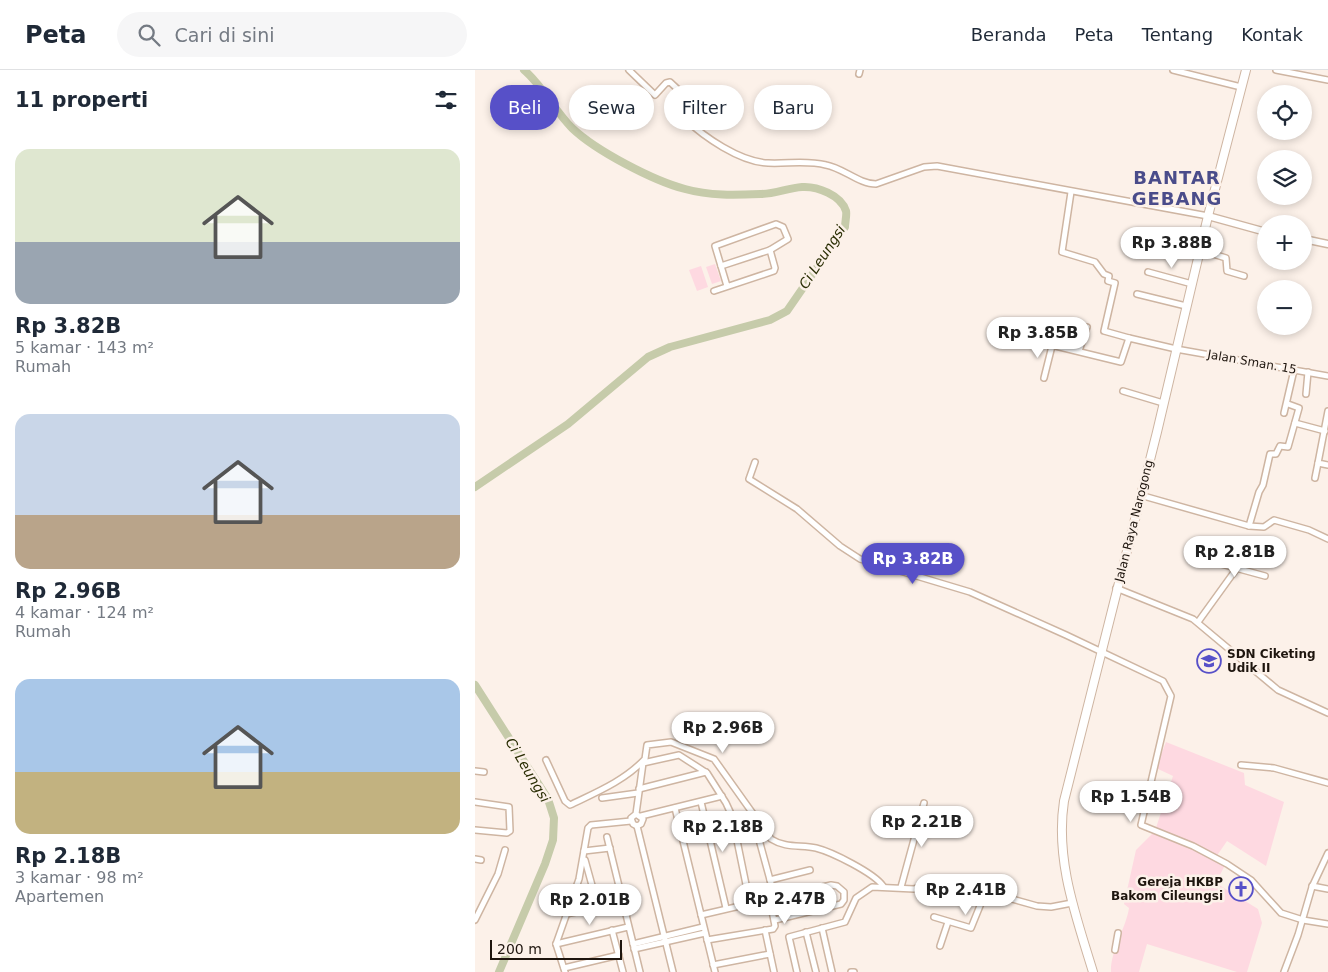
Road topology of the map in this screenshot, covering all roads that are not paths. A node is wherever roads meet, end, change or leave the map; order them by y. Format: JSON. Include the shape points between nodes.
{"nodes":[{"id":1,"x":629,"y":70,"type":"edge"},
{"id":2,"x":1173,"y":70,"type":"edge"},
{"id":3,"x":1246,"y":70,"type":"edge"},
{"id":4,"x":1276,"y":70,"type":"edge"},
{"id":5,"x":1328,"y":80,"type":"edge"},
{"id":6,"x":1241,"y":87,"type":"junction"},
{"id":7,"x":1071,"y":192,"type":"junction"},
{"id":8,"x":1208,"y":216,"type":"junction"},
{"id":9,"x":1257,"y":230,"type":"edge"},
{"id":10,"x":1312,"y":241,"type":"edge"},
{"id":11,"x":1328,"y":244,"type":"edge"},
{"id":12,"x":770,"y":250,"type":"junction"},
{"id":13,"x":1200,"y":250,"type":"junction"},
{"id":14,"x":721,"y":266,"type":"junction"},
{"id":15,"x":1148,"y":272,"type":"dead end"},
{"id":16,"x":1244,"y":276,"type":"dead end"},
{"id":17,"x":1191,"y":284,"type":"junction"},
{"id":18,"x":727,"y":286,"type":"junction"},
{"id":19,"x":714,"y":291,"type":"dead end"},
{"id":20,"x":1137,"y":294,"type":"dead end"},
{"id":21,"x":1186,"y":306,"type":"junction"},
{"id":22,"x":1087,"y":327,"type":"dead end"},
{"id":23,"x":1129,"y":338,"type":"junction"},
{"id":24,"x":1035,"y":342,"type":"dead end"},
{"id":25,"x":1052,"y":346,"type":"junction"},
{"id":26,"x":1176,"y":349,"type":"junction"},
{"id":27,"x":1079,"y":352,"type":"junction"},
{"id":28,"x":1294,"y":370,"type":"junction"},
{"id":29,"x":1308,"y":372,"type":"junction"},
{"id":30,"x":1328,"y":376,"type":"edge"},
{"id":31,"x":1044,"y":378,"type":"dead end"},
{"id":32,"x":1123,"y":391,"type":"dead end"},
{"id":33,"x":1306,"y":394,"type":"dead end"},
{"id":34,"x":1163,"y":403,"type":"junction"},
{"id":35,"x":1288,"y":404,"type":"junction"},
{"id":36,"x":1328,"y":410,"type":"edge"},
{"id":37,"x":1284,"y":413,"type":"dead end"},
{"id":38,"x":1295,"y":423,"type":"junction"},
{"id":39,"x":1327,"y":424,"type":"edge"},
{"id":40,"x":1325,"y":430,"type":"junction"},
{"id":41,"x":755,"y":462,"type":"dead end"},
{"id":42,"x":1318,"y":463,"type":"junction"},
{"id":43,"x":1328,"y":465,"type":"edge"},
{"id":44,"x":1315,"y":478,"type":"dead end"},
{"id":45,"x":1140,"y":495,"type":"junction"},
{"id":46,"x":1249,"y":526,"type":"junction"},
{"id":47,"x":1328,"y":539,"type":"edge"},
{"id":48,"x":1211,"y":561,"type":"dead end"},
{"id":49,"x":1237,"y":568,"type":"junction"},
{"id":50,"x":1265,"y":576,"type":"dead end"},
{"id":51,"x":1117,"y":588,"type":"junction"},
{"id":52,"x":1198,"y":622,"type":"junction"},
{"id":53,"x":1101,"y":651,"type":"junction"},
{"id":54,"x":1328,"y":713,"type":"edge"},
{"id":55,"x":546,"y":760,"type":"dead end"},
{"id":56,"x":1241,"y":765,"type":"dead end"},
{"id":57,"x":475,"y":771,"type":"edge"},
{"id":58,"x":484,"y":772,"type":"dead end"},
{"id":59,"x":706,"y":772,"type":"junction"},
{"id":60,"x":1328,"y":783,"type":"edge"},
{"id":61,"x":638,"y":791,"type":"junction"},
{"id":62,"x":722,"y":796,"type":"junction"},
{"id":63,"x":601,"y":798,"type":"dead end"},
{"id":64,"x":475,"y":802,"type":"edge"},
{"id":65,"x":701,"y":802,"type":"junction"},
{"id":66,"x":924,"y":803,"type":"dead end"},
{"id":67,"x":675,"y":808,"type":"junction"},
{"id":68,"x":638,"y":815,"type":"junction"},
{"id":69,"x":732,"y":816,"type":"junction"},
{"id":70,"x":631,"y":822,"type":"junction"},
{"id":71,"x":637,"y":826,"type":"junction"},
{"id":72,"x":475,"y":830,"type":"edge"},
{"id":73,"x":607,"y":837,"type":"dead end"},
{"id":74,"x":610,"y":848,"type":"junction"},
{"id":75,"x":505,"y":850,"type":"dead end"},
{"id":76,"x":1328,"y":853,"type":"edge"},
{"id":77,"x":584,"y":854,"type":"junction"},
{"id":78,"x":810,"y":870,"type":"dead end"},
{"id":79,"x":770,"y":880,"type":"junction"},
{"id":80,"x":883,"y":886,"type":"junction"},
{"id":81,"x":1312,"y":886,"type":"junction"},
{"id":82,"x":901,"y":887,"type":"junction"},
{"id":83,"x":1328,"y":888,"type":"edge"},
{"id":84,"x":986,"y":891,"type":"junction"},
{"id":85,"x":773,"y":900,"type":"junction"},
{"id":86,"x":623,"y":902,"type":"junction"},
{"id":87,"x":1073,"y":903,"type":"junction"},
{"id":88,"x":750,"y":904,"type":"junction"},
{"id":89,"x":598,"y":908,"type":"junction"},
{"id":90,"x":726,"y":908,"type":"junction"},
{"id":91,"x":566,"y":914,"type":"junction"},
{"id":92,"x":701,"y":915,"type":"junction"},
{"id":93,"x":934,"y":917,"type":"dead end"},
{"id":94,"x":475,"y":920,"type":"edge"},
{"id":95,"x":775,"y":920,"type":"junction"},
{"id":96,"x":1303,"y":920,"type":"junction"},
{"id":97,"x":948,"y":922,"type":"junction"},
{"id":98,"x":1328,"y":924,"type":"edge"},
{"id":99,"x":628,"y":926,"type":"junction"},
{"id":100,"x":822,"y":928,"type":"junction"},
{"id":101,"x":612,"y":930,"type":"junction"},
{"id":102,"x":704,"y":930,"type":"junction"},
{"id":103,"x":765,"y":930,"type":"junction"},
{"id":104,"x":806,"y":932,"type":"junction"},
{"id":105,"x":1118,"y":932,"type":"dead end"},
{"id":106,"x":665,"y":939,"type":"junction"},
{"id":107,"x":707,"y":940,"type":"junction"},
{"id":108,"x":556,"y":944,"type":"junction"},
{"id":109,"x":940,"y":946,"type":"dead end"},
{"id":110,"x":634,"y":947,"type":"junction"},
{"id":111,"x":1115,"y":950,"type":"dead end"},
{"id":112,"x":619,"y":954,"type":"junction"},
{"id":113,"x":770,"y":954,"type":"junction"},
{"id":114,"x":713,"y":965,"type":"junction"},
{"id":115,"x":565,"y":970,"type":"edge"},
{"id":116,"x":623,"y":972,"type":"edge"},
{"id":117,"x":640,"y":972,"type":"edge"},
{"id":118,"x":673,"y":972,"type":"edge"},
{"id":119,"x":715,"y":972,"type":"edge"},
{"id":120,"x":774,"y":972,"type":"edge"},
{"id":121,"x":797,"y":972,"type":"edge"},
{"id":122,"x":816,"y":972,"type":"edge"},
{"id":123,"x":832,"y":972,"type":"edge"},
{"id":124,"x":1093,"y":972,"type":"edge"},
{"id":125,"x":1284,"y":972,"type":"edge"}],
"edges":[{"from":1,"to":7,"type":"street","via":[[655,95],[670,82],[686,97],[684,118],[695,129],[757,161],[827,165],[876,184],[923,167],[937,166]]},
{"from":2,"to":6,"type":"street"},
{"from":3,"to":6,"type":"main road","name":"Jalan Raya Narogong"},
{"from":4,"to":5,"type":"street"},
{"from":6,"to":8,"type":"main road","name":"Jalan Raya Narogong"},
{"from":7,"to":8,"type":"street"},
{"from":7,"to":23,"type":"street","name":"Jalan Sman. 15","via":[[1062,251],[1095,262],[1109,276],[1108,281],[1115,283],[1104,331]]},
{"from":8,"to":9,"type":"street"},
{"from":8,"to":13,"type":"main road","name":"Jalan Raya Narogong"},
{"from":10,"to":11,"type":"street"},
{"from":12,"to":14,"type":"street"},
{"from":12,"to":14,"type":"street","via":[[788,239],[781,224],[715,246]]},
{"from":12,"to":18,"type":"street","via":[[774,271]]},
{"from":13,"to":16,"type":"street","via":[[1226,258],[1228,272]]},
{"from":13,"to":17,"type":"main road","name":"Jalan Raya Narogong"},
{"from":14,"to":18,"type":"street"},
{"from":15,"to":17,"type":"street"},
{"from":17,"to":21,"type":"main road","name":"Jalan Raya Narogong"},
{"from":18,"to":19,"type":"street"},
{"from":20,"to":21,"type":"street"},
{"from":21,"to":26,"type":"main road","name":"Jalan Raya Narogong"},
{"from":22,"to":27,"type":"street"},
{"from":23,"to":26,"type":"street","name":"Jalan Sman. 15"},
{"from":23,"to":27,"type":"street","via":[[1122,361]]},
{"from":24,"to":25,"type":"street"},
{"from":25,"to":27,"type":"street"},
{"from":25,"to":31,"type":"street"},
{"from":26,"to":28,"type":"street","name":"Jalan Sman. 15"},
{"from":26,"to":34,"type":"main road","name":"Jalan Raya Narogong"},
{"from":28,"to":29,"type":"street","name":"Jalan Sman. 15"},
{"from":28,"to":35,"type":"street"},
{"from":29,"to":30,"type":"street","name":"Jalan Sman. 15"},
{"from":29,"to":33,"type":"street"},
{"from":32,"to":34,"type":"street"},
{"from":34,"to":45,"type":"main road","name":"Jalan Raya Narogong"},
{"from":35,"to":37,"type":"street"},
{"from":35,"to":38,"type":"street","via":[[1299,408]]},
{"from":36,"to":39,"type":"street"},
{"from":38,"to":40,"type":"street"},
{"from":38,"to":46,"type":"street","via":[[1288,448],[1280,446],[1276,454],[1270,454]]},
{"from":39,"to":40,"type":"street"},
{"from":40,"to":42,"type":"street"},
{"from":41,"to":53,"type":"street","via":[[749,479],[797,509],[839,546],[860,559],[970,592]]},
{"from":42,"to":43,"type":"street"},
{"from":42,"to":44,"type":"street"},
{"from":45,"to":46,"type":"street","via":[[1180,509]]},
{"from":45,"to":51,"type":"main road","name":"Jalan Raya Narogong"},
{"from":46,"to":47,"type":"street","via":[[1264,527],[1274,520]]},
{"from":48,"to":49,"type":"street"},
{"from":49,"to":50,"type":"street"},
{"from":49,"to":52,"type":"street"},
{"from":51,"to":52,"type":"street"},
{"from":51,"to":53,"type":"main road","name":"Jalan Raya Narogong"},
{"from":52,"to":54,"type":"street","via":[[1278,690]]},
{"from":53,"to":87,"type":"main road","name":"Jalan Raya Narogong","via":[[1062,815],[1061,847]]},
{"from":53,"to":96,"type":"street","via":[[1163,681],[1171,696],[1141,825],[1227,864],[1251,880],[1278,911]]},
{"from":55,"to":80,"type":"street","via":[[565,801],[570,805],[599,793],[627,775],[645,759],[647,745],[671,742],[718,763],[771,839],[820,850],[867,871]]},
{"from":56,"to":60,"type":"street","via":[[1274,768]]},
{"from":57,"to":58,"type":"street"},
{"from":59,"to":61,"type":"street"},
{"from":59,"to":61,"type":"street","via":[[679,755],[645,762],[641,766]]},
{"from":59,"to":62,"type":"street"},
{"from":61,"to":63,"type":"street"},
{"from":61,"to":68,"type":"street"},
{"from":62,"to":65,"type":"street"},
{"from":62,"to":69,"type":"street"},
{"from":64,"to":72,"type":"street","via":[[509,807],[510,831]]},
{"from":65,"to":67,"type":"street"},
{"from":65,"to":90,"type":"street"},
{"from":66,"to":82,"type":"street"},
{"from":67,"to":68,"type":"street"},
{"from":67,"to":92,"type":"street"},
{"from":68,"to":70,"type":"street"},
{"from":68,"to":71,"type":"street","via":[[643,822]]},
{"from":69,"to":79,"type":"street","via":[[749,819],[755,825]]},
{"from":69,"to":88,"type":"street"},
{"from":70,"to":71,"type":"street"},
{"from":70,"to":77,"type":"street","via":[[590,826]]},
{"from":71,"to":106,"type":"street"},
{"from":73,"to":74,"type":"street"},
{"from":74,"to":77,"type":"street"},
{"from":74,"to":86,"type":"street"},
{"from":75,"to":94,"type":"street","via":[[498,874]]},
{"from":76,"to":81,"type":"street"},
{"from":77,"to":89,"type":"street"},
{"from":77,"to":91,"type":"street"},
{"from":78,"to":79,"type":"street"},
{"from":79,"to":85,"type":"street"},
{"from":80,"to":82,"type":"street"},
{"from":80,"to":100,"type":"street","via":[[874,886],[859,895],[845,922]]},
{"from":81,"to":83,"type":"street"},
{"from":81,"to":96,"type":"street"},
{"from":82,"to":84,"type":"street","via":[[914,889],[940,879]]},
{"from":84,"to":87,"type":"street","via":[[1037,906]]},
{"from":84,"to":97,"type":"street","via":[[971,928]]},
{"from":85,"to":88,"type":"street"},
{"from":85,"to":95,"type":"street"},
{"from":85,"to":95,"type":"street","via":[[831,885],[844,892],[841,904]]},
{"from":86,"to":89,"type":"street"},
{"from":86,"to":99,"type":"street"},
{"from":87,"to":124,"type":"main road","name":"Jalan Raya Narogong"},
{"from":88,"to":90,"type":"street"},
{"from":89,"to":91,"type":"street"},
{"from":90,"to":92,"type":"street"},
{"from":91,"to":108,"type":"street"},
{"from":92,"to":102,"type":"street"},
{"from":93,"to":97,"type":"street"},
{"from":95,"to":103,"type":"street","via":[[775,928]]},
{"from":96,"to":98,"type":"street"},
{"from":96,"to":125,"type":"street"},
{"from":97,"to":109,"type":"street"},
{"from":99,"to":101,"type":"street"},
{"from":99,"to":110,"type":"street"},
{"from":100,"to":104,"type":"street"},
{"from":100,"to":123,"type":"street"},
{"from":101,"to":108,"type":"street"},
{"from":101,"to":112,"type":"street"},
{"from":102,"to":106,"type":"street"},
{"from":102,"to":107,"type":"street"},
{"from":103,"to":107,"type":"street"},
{"from":103,"to":113,"type":"street"},
{"from":104,"to":121,"type":"street","via":[[788,938]]},
{"from":104,"to":122,"type":"street"},
{"from":105,"to":111,"type":"street"},
{"from":106,"to":110,"type":"street"},
{"from":106,"to":118,"type":"street"},
{"from":107,"to":114,"type":"street"},
{"from":108,"to":115,"type":"street"},
{"from":110,"to":117,"type":"street"},
{"from":112,"to":115,"type":"street"},
{"from":112,"to":116,"type":"street"},
{"from":113,"to":114,"type":"street"},
{"from":113,"to":120,"type":"street"},
{"from":114,"to":119,"type":"street"}]}
